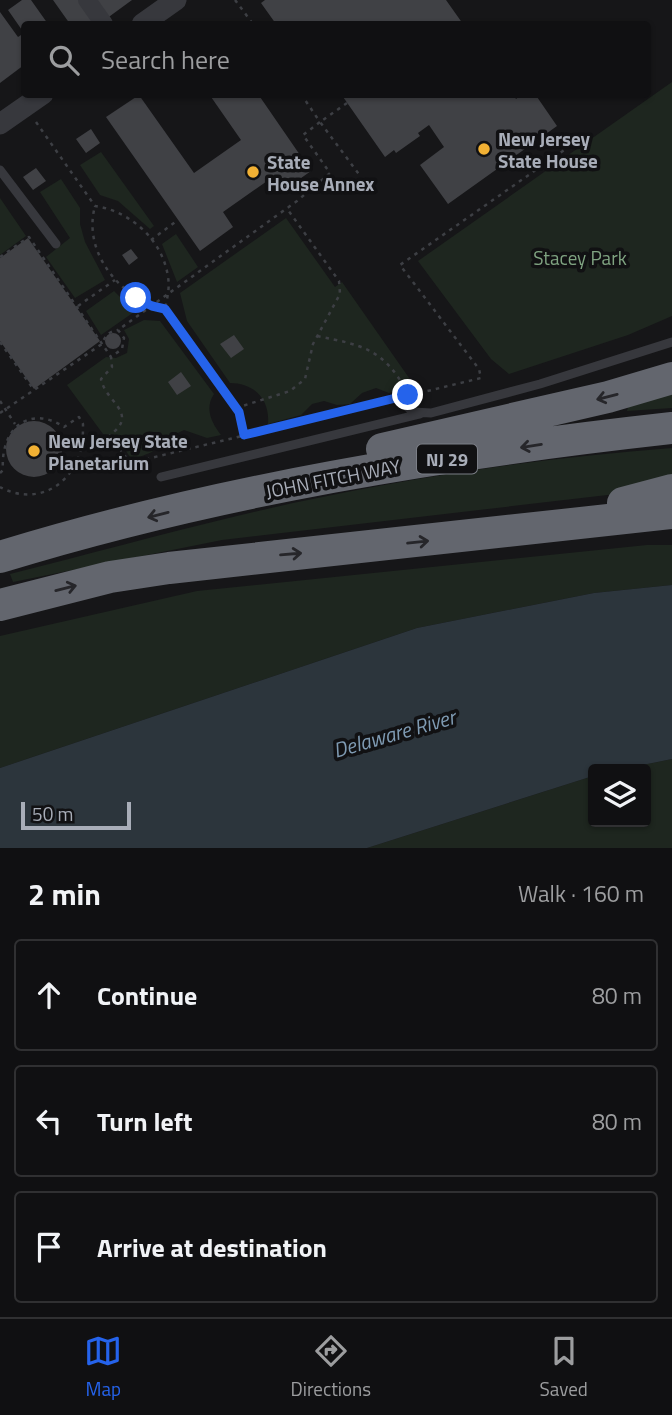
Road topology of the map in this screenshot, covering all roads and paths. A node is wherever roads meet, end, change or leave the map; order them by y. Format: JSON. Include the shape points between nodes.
{"nodes":[{"id":1,"x":87,"y":0,"type":"edge"},
{"id":2,"x":176,"y":0,"type":"edge"},
{"id":3,"x":235,"y":0,"type":"edge"},
{"id":4,"x":102,"y":21,"type":"edge"},
{"id":5,"x":146,"y":21,"type":"edge"},
{"id":6,"x":251,"y":21,"type":"edge"},
{"id":7,"x":37,"y":98,"type":"edge"},
{"id":8,"x":303,"y":98,"type":"edge"},
{"id":9,"x":346,"y":103,"type":"dead end"},
{"id":10,"x":36,"y":122,"type":"dead end"},
{"id":11,"x":320,"y":122,"type":"junction"},
{"id":12,"x":0,"y":124,"type":"edge"},
{"id":13,"x":583,"y":137,"type":"dead end"},
{"id":14,"x":0,"y":170,"type":"edge"},
{"id":15,"x":360,"y":177,"type":"dead end"},
{"id":16,"x":95,"y":206,"type":"junction"},
{"id":17,"x":287,"y":208,"type":"junction"},
{"id":18,"x":178,"y":220,"type":"dead end"},
{"id":19,"x":151,"y":240,"type":"junction"},
{"id":20,"x":56,"y":244,"type":"dead end"},
{"id":21,"x":0,"y":257,"type":"edge"},
{"id":22,"x":115,"y":280,"type":"junction"},
{"id":23,"x":168,"y":295,"type":"junction"},
{"id":24,"x":78,"y":306,"type":"junction"},
{"id":25,"x":152,"y":306,"type":"junction"},
{"id":26,"x":165,"y":309,"type":"junction"},
{"id":27,"x":118,"y":330,"type":"junction"},
{"id":28,"x":317,"y":336,"type":"junction"},
{"id":29,"x":0,"y":342,"type":"edge"},
{"id":30,"x":672,"y":342,"type":"edge"},
{"id":31,"x":102,"y":344,"type":"junction"},
{"id":32,"x":111,"y":356,"type":"junction"},
{"id":33,"x":672,"y":378,"type":"edge"},
{"id":34,"x":34,"y":390,"type":"junction"},
{"id":35,"x":0,"y":401,"type":"edge"},
{"id":36,"x":399,"y":401,"type":"joint"},
{"id":37,"x":236,"y":408,"type":"junction"},
{"id":38,"x":5,"y":409,"type":"junction"},
{"id":39,"x":0,"y":413,"type":"edge"},
{"id":40,"x":421,"y":414,"type":"junction"},
{"id":41,"x":15,"y":424,"type":"junction"},
{"id":42,"x":672,"y":428,"type":"edge"},
{"id":43,"x":244,"y":435,"type":"junction"},
{"id":44,"x":0,"y":472,"type":"edge"},
{"id":45,"x":161,"y":477,"type":"dead end"},
{"id":46,"x":0,"y":487,"type":"edge"},
{"id":47,"x":672,"y":490,"type":"edge"},
{"id":48,"x":224,"y":500,"type":"junction"},
{"id":49,"x":672,"y":513,"type":"edge"},
{"id":50,"x":584,"y":522,"type":"junction"},
{"id":51,"x":672,"y":527,"type":"edge"},
{"id":52,"x":478,"y":535,"type":"junction"},
{"id":53,"x":0,"y":557,"type":"edge"},
{"id":54,"x":0,"y":605,"type":"edge"}],
"edges":[{"from":1,"to":4,"type":"street"},
{"from":2,"to":5,"type":"street"},
{"from":3,"to":6,"type":"path"},
{"from":7,"to":12,"type":"street"},
{"from":8,"to":11,"type":"path"},
{"from":9,"to":11,"type":"path"},
{"from":10,"to":16,"type":"path"},
{"from":11,"to":15,"type":"path"},
{"from":11,"to":17,"type":"path","via":[[303,135],[330,173]]},
{"from":13,"to":28,"type":"path","via":[[400,265],[479,369],[481,378],[408,395],[395,372],[377,354]]},
{"from":14,"to":20,"type":"lane"},
{"from":16,"to":19,"type":"path","via":[[131,219]]},
{"from":16,"to":22,"type":"path","via":[[94,243]]},
{"from":17,"to":23,"type":"path"},
{"from":17,"to":28,"type":"path","via":[[339,281],[340,294]]},
{"from":18,"to":19,"type":"path"},
{"from":19,"to":23,"type":"path","via":[[164,264]]},
{"from":21,"to":24,"type":"path","via":[[29,237]]},
{"from":22,"to":24,"type":"path"},
{"from":22,"to":25,"type":"path"},
{"from":23,"to":25,"type":"path"},
{"from":23,"to":26,"type":"path"},
{"from":24,"to":31,"type":"path"},
{"from":25,"to":26,"type":"path"},
{"from":25,"to":27,"type":"path"},
{"from":26,"to":37,"type":"path"},
{"from":27,"to":31,"type":"path","via":[[104,337]]},
{"from":27,"to":32,"type":"path","via":[[124,338],[122,349]]},
{"from":28,"to":37,"type":"path","via":[[308,373],[299,386]]},
{"from":29,"to":34,"type":"path"},
{"from":30,"to":40,"type":"lane","via":[[540,384]]},
{"from":31,"to":32,"type":"path"},
{"from":31,"to":34,"type":"path"},
{"from":32,"to":43,"type":"path","via":[[113,364],[101,383],[123,421],[110,435],[130,463]]},
{"from":33,"to":48,"type":"highway","one_way":true,"via":[[377,450]]},
{"from":34,"to":38,"type":"path"},
{"from":35,"to":38,"type":"path"},
{"from":36,"to":40,"type":"lane"},
{"from":36,"to":43,"type":"path"},
{"from":37,"to":43,"type":"path"},
{"from":38,"to":39,"type":"path"},
{"from":38,"to":41,"type":"path"},
{"from":40,"to":45,"type":"lane"},
{"from":41,"to":44,"type":"path","via":[[4,440]]},
{"from":41,"to":46,"type":"path","via":[[45,418],[64,427],[79,417],[83,424],[78,459],[57,487],[42,493],[25,496]]},
{"from":42,"to":48,"type":"highway","name":"JOHN FITCH WAY","number":"NJ 29","one_way":true,"via":[[379,468]]},
{"from":47,"to":52,"type":"highway"},
{"from":48,"to":53,"type":"highway","name":"JOHN FITCH WAY","number":"NJ 29","one_way":true},
{"from":49,"to":50,"type":"highway"},
{"from":50,"to":51,"type":"highway"},
{"from":50,"to":52,"type":"highway"},
{"from":54,"to":52,"type":"highway","one_way":true,"via":[[110,577],[169,568]]}]}
